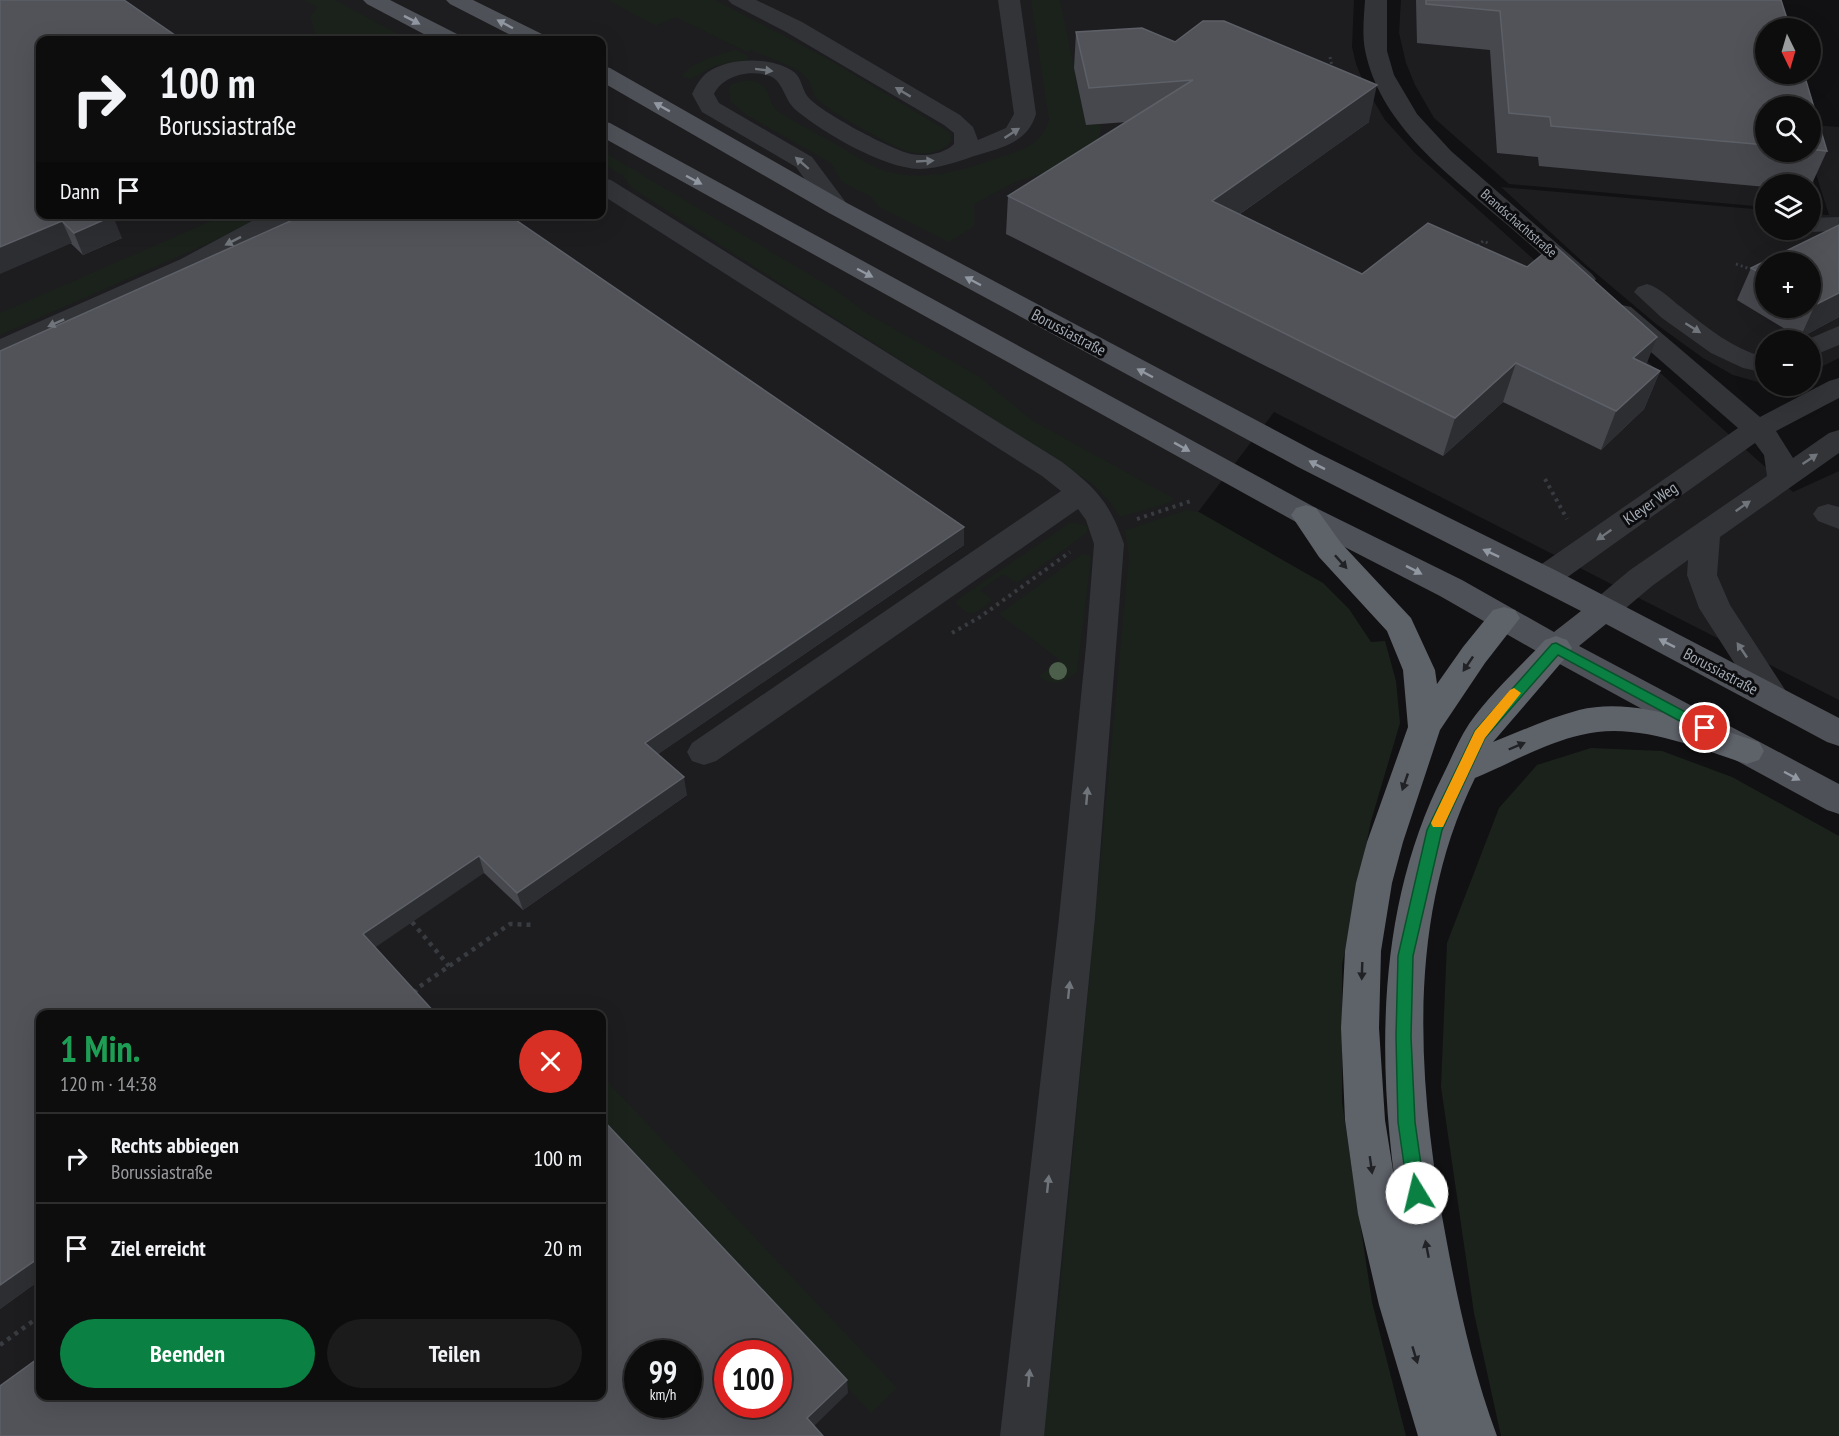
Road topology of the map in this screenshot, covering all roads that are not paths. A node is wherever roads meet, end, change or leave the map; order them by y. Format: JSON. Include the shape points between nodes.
{"nodes":[{"id":1,"x":374,"y":0,"type":"edge"},
{"id":2,"x":458,"y":0,"type":"edge"},
{"id":3,"x":739,"y":0,"type":"edge"},
{"id":4,"x":1009,"y":0,"type":"edge"},
{"id":5,"x":1376,"y":0,"type":"edge"},
{"id":6,"x":443,"y":36,"type":"edge"},
{"id":7,"x":528,"y":36,"type":"edge"},
{"id":8,"x":606,"y":75,"type":"edge"},
{"id":9,"x":606,"y":130,"type":"edge"},
{"id":10,"x":958,"y":153,"type":"junction"},
{"id":11,"x":606,"y":188,"type":"edge"},
{"id":12,"x":838,"y":208,"type":"junction"},
{"id":13,"x":276,"y":219,"type":"edge"},
{"id":14,"x":1839,"y":224,"type":"edge"},
{"id":15,"x":1821,"y":225,"type":"edge"},
{"id":16,"x":1647,"y":292,"type":"dead end"},
{"id":17,"x":1839,"y":334,"type":"edge"},
{"id":18,"x":1821,"y":343,"type":"edge"},
{"id":19,"x":0,"y":349,"type":"edge"},
{"id":20,"x":1755,"y":363,"type":"edge"},
{"id":21,"x":1839,"y":387,"type":"edge"},
{"id":22,"x":1811,"y":401,"type":"junction"},
{"id":23,"x":1839,"y":426,"type":"edge"},
{"id":24,"x":1757,"y":429,"type":"junction"},
{"id":25,"x":1839,"y":439,"type":"edge"},
{"id":26,"x":1782,"y":479,"type":"junction"},
{"id":27,"x":1081,"y":492,"type":"junction"},
{"id":28,"x":1306,"y":515,"type":"junction"},
{"id":29,"x":1705,"y":533,"type":"junction"},
{"id":30,"x":1544,"y":578,"type":"junction"},
{"id":31,"x":1603,"y":610,"type":"junction"},
{"id":32,"x":1504,"y":618,"type":"junction"},
{"id":33,"x":1556,"y":648,"type":"junction"},
{"id":34,"x":1775,"y":699,"type":"junction"},
{"id":35,"x":1425,"y":727,"type":"junction"},
{"id":36,"x":1839,"y":733,"type":"edge"},
{"id":37,"x":1747,"y":751,"type":"junction"},
{"id":38,"x":704,"y":752,"type":"dead end"},
{"id":39,"x":1463,"y":769,"type":"junction"},
{"id":40,"x":1839,"y":800,"type":"edge"},
{"id":41,"x":1022,"y":1436,"type":"edge"},
{"id":42,"x":1440,"y":1436,"type":"edge"},
{"id":43,"x":1475,"y":1436,"type":"edge"}],
"edges":[{"from":1,"to":6,"type":"main road","one_way":true},
{"from":7,"to":2,"type":"main road","one_way":true},
{"from":10,"to":3,"type":"street","one_way":true,"via":[[968,138],[952,120],[794,27]]},
{"from":10,"to":4,"type":"street","one_way":true,"via":[[1013,135],[1022,126],[1025,114]]},
{"from":5,"to":24,"type":"street","name":"Brandschachtstraße","via":[[1375,41],[1381,67],[1394,97],[1426,141]]},
{"from":12,"to":8,"type":"main road","name":"Borussiastraße","one_way":true},
{"from":9,"to":28,"type":"main road","one_way":true},
{"from":12,"to":10,"type":"street","one_way":true,"via":[[804,162],[710,107],[703,94],[707,84],[724,72],[738,69],[776,72],[792,82],[794,93],[807,108],[898,158],[931,162]]},
{"from":11,"to":27,"type":"street","via":[[1052,469]]},
{"from":30,"to":12,"type":"main road","name":"Borussiastraße","one_way":true,"via":[[1308,460]]},
{"from":13,"to":19,"type":"street","one_way":true,"via":[[190,264]]},
{"from":14,"to":15,"type":"street"},
{"from":16,"to":20,"type":"street","one_way":true,"via":[[1674,317],[1742,360]]},
{"from":17,"to":18,"type":"street"},
{"from":21,"to":22,"type":"street","name":"Kleyer Weg"},
{"from":22,"to":23,"type":"street"},
{"from":22,"to":24,"type":"street","name":"Kleyer Weg"},
{"from":24,"to":26,"type":"street","via":[[1778,455]]},
{"from":24,"to":30,"type":"street","name":"Kleyer Weg","one_way":true},
{"from":26,"to":25,"type":"street","one_way":true},
{"from":29,"to":26,"type":"street","one_way":true},
{"from":27,"to":38,"type":"street"},
{"from":41,"to":27,"type":"street","one_way":true,"via":[[1077,918],[1108,570],[1109,544],[1100,518]]},
{"from":28,"to":32,"type":"main road","one_way":true},
{"from":28,"to":35,"type":"highway","one_way":true,"via":[[1330,550],[1400,626],[1419,670]]},
{"from":29,"to":31,"type":"street"},
{"from":34,"to":29,"type":"street","one_way":true,"via":[[1715,609],[1702,575]]},
{"from":30,"to":31,"type":"main road","name":"Borussiastraße"},
{"from":30,"to":32,"type":"main road"},
{"from":31,"to":33,"type":"main road"},
{"from":34,"to":31,"type":"main road","name":"Borussiastraße","one_way":true},
{"from":32,"to":33,"type":"main road"},
{"from":32,"to":35,"type":"highway","one_way":true},
{"from":33,"to":37,"type":"main road"},
{"from":33,"to":39,"type":"highway","via":[[1479,735]]},
{"from":34,"to":36,"type":"main road","name":"Borussiastraße"},
{"from":35,"to":42,"type":"highway","one_way":true,"via":[[1374,883],[1363,951],[1360,1028],[1365,1120],[1379,1214],[1400,1305]]},
{"from":39,"to":37,"type":"highway","one_way":true,"via":[[1581,722],[1611,719],[1647,721]]},
{"from":37,"to":40,"type":"main road","one_way":true},
{"from":43,"to":39,"type":"highway","one_way":true,"via":[[1438,1306],[1420,1217],[1406,1122],[1404,1037],[1406,956],[1418,895],[1434,830]]}]}
